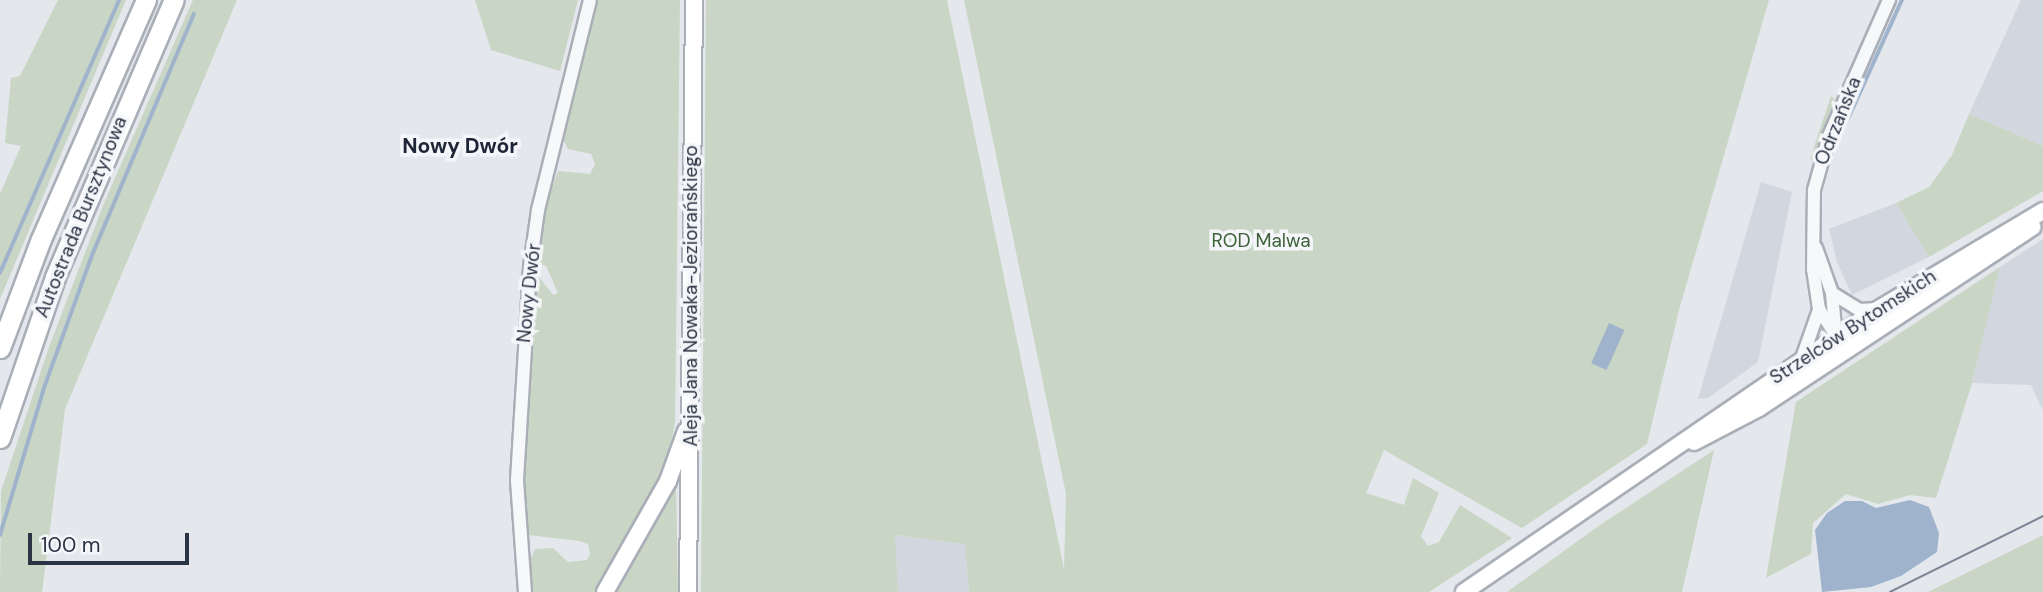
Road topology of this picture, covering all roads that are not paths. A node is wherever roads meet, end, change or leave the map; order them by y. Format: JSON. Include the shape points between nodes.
{"nodes":[{"id":1,"x":145,"y":0,"type":"edge"},
{"id":2,"x":174,"y":0,"type":"edge"},
{"id":3,"x":590,"y":0,"type":"edge"},
{"id":4,"x":694,"y":0,"type":"edge"},
{"id":5,"x":1889,"y":0,"type":"edge"},
{"id":6,"x":2043,"y":211,"type":"edge"},
{"id":7,"x":2043,"y":219,"type":"edge"},
{"id":8,"x":1816,"y":248,"type":"junction"},
{"id":9,"x":1832,"y":293,"type":"junction"},
{"id":10,"x":1881,"y":308,"type":"junction"},
{"id":11,"x":1819,"y":309,"type":"junction"},
{"id":12,"x":6,"y":321,"type":"edge"},
{"id":13,"x":1837,"y":337,"type":"junction"},
{"id":14,"x":1859,"y":341,"type":"junction"},
{"id":15,"x":0,"y":348,"type":"edge"},
{"id":16,"x":1804,"y":368,"type":"junction"},
{"id":17,"x":691,"y":416,"type":"junction"},
{"id":18,"x":0,"y":438,"type":"edge"},
{"id":19,"x":525,"y":592,"type":"edge"},
{"id":20,"x":606,"y":592,"type":"edge"},
{"id":21,"x":688,"y":592,"type":"edge"},
{"id":22,"x":1464,"y":592,"type":"edge"}],
"edges":[{"from":1,"to":12,"type":"highway","name":"Autostrada Bursztynowa"},
{"from":2,"to":18,"type":"highway","name":"Autostrada Bursztynowa","via":[[50,290]]},
{"from":3,"to":19,"type":"street","name":"Nowy Dwór","via":[[538,210],[530,267],[517,480]]},
{"from":4,"to":17,"type":"main road","name":"Aleja Jana Nowaka-Jeziorańskiego"},
{"from":5,"to":8,"type":"street","name":"Odrzańska","via":[[1821,158],[1813,199]]},
{"from":6,"to":10,"type":"main road","name":"Strzelców Bytomskich"},
{"from":7,"to":14,"type":"main road","name":"Strzelców Bytomskich"},
{"from":8,"to":9,"type":"street"},
{"from":8,"to":11,"type":"street","via":[[1813,269]]},
{"from":9,"to":10,"type":"street","via":[[1859,310]]},
{"from":9,"to":13,"type":"street"},
{"from":10,"to":13,"type":"main road","name":"Strzelców Bytomskich"},
{"from":11,"to":13,"type":"street"},
{"from":11,"to":16,"type":"street"},
{"from":12,"to":15,"type":"highway","name":"Autostrada Bursztynowa"},
{"from":13,"to":14,"type":"street"},
{"from":13,"to":16,"type":"main road","name":"Strzelców Bytomskich"},
{"from":14,"to":16,"type":"main road","name":"Strzelców Bytomskich"},
{"from":16,"to":22,"type":"main road","name":"Strzelców Bytomskich","via":[[1728,426],[1669,453]]},
{"from":17,"to":20,"type":"main road","via":[[668,481]]},
{"from":17,"to":21,"type":"main road","name":"Aleja Jana Nowaka-Jeziorańskiego"}]}
